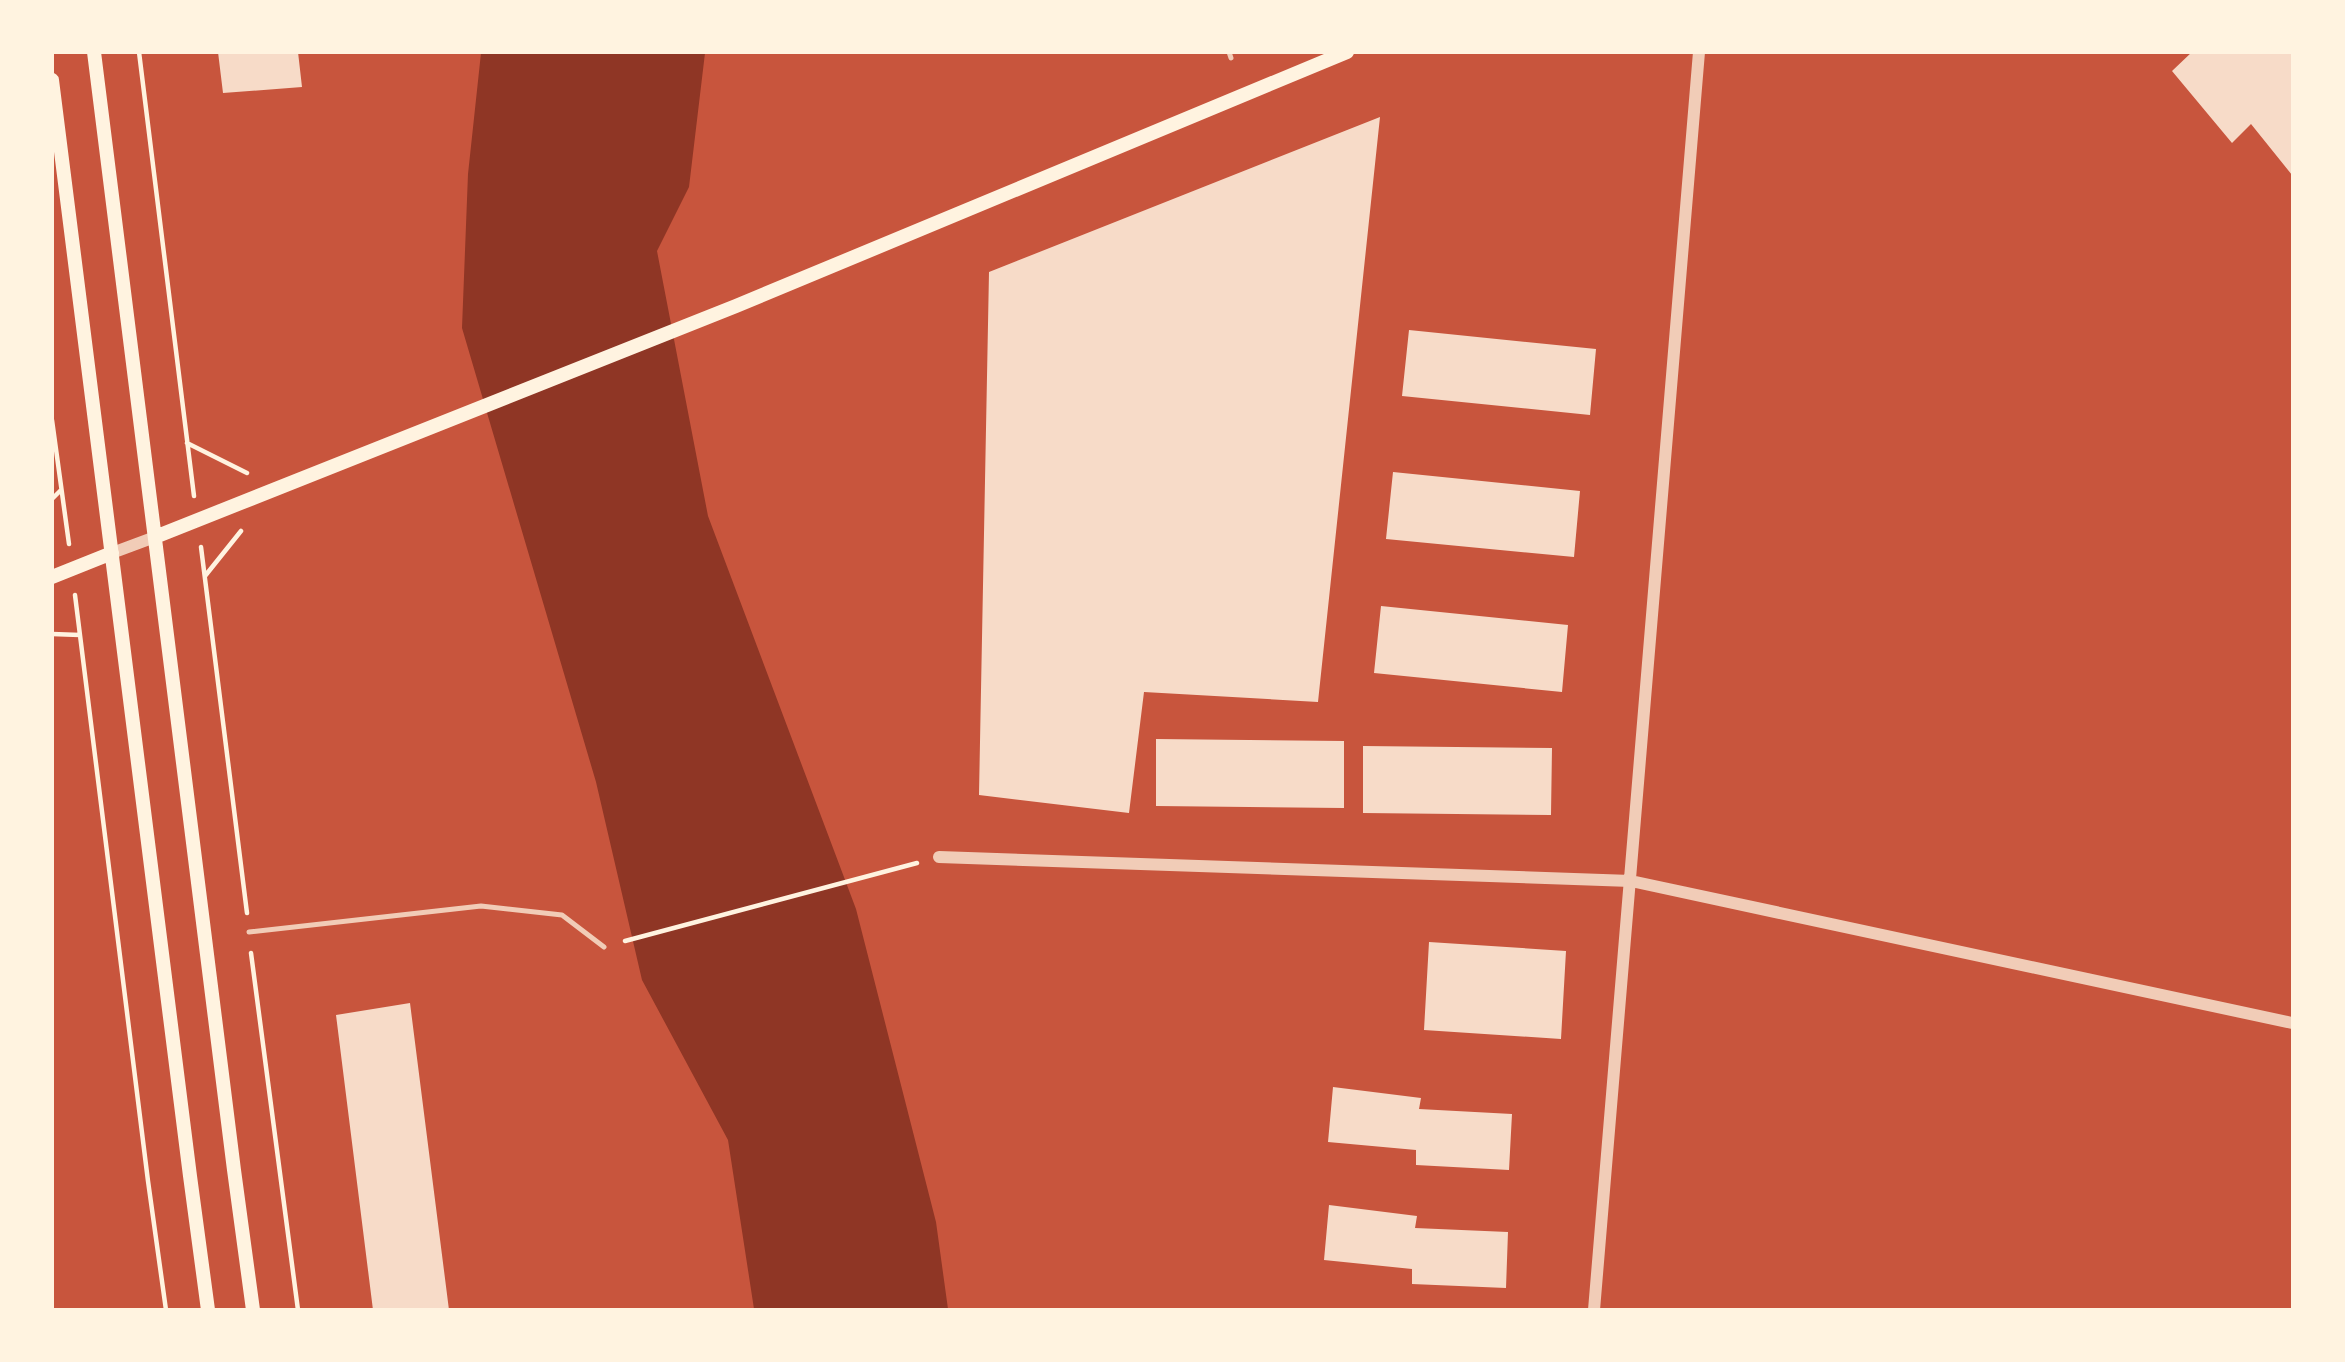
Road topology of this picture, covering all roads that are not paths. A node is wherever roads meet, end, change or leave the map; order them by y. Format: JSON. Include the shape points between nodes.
{"nodes":[{"id":1,"x":94,"y":52,"type":"edge"},
{"id":2,"x":1347,"y":52,"type":"edge"},
{"id":3,"x":1699,"y":52,"type":"edge"},
{"id":4,"x":52,"y":80,"type":"edge"},
{"id":5,"x":155,"y":537,"type":"junction"},
{"id":6,"x":112,"y":553,"type":"junction"},
{"id":7,"x":52,"y":577,"type":"edge"},
{"id":8,"x":939,"y":858,"type":"road end"},
{"id":9,"x":1631,"y":881,"type":"junction"},
{"id":10,"x":249,"y":932,"type":"road end"},
{"id":11,"x":604,"y":947,"type":"road end"},
{"id":12,"x":2292,"y":1023,"type":"edge"},
{"id":13,"x":208,"y":1310,"type":"edge"},
{"id":14,"x":253,"y":1310,"type":"edge"},
{"id":15,"x":1594,"y":1310,"type":"edge"}],
"edges":[{"from":1,"to":5,"type":"main road"},
{"from":2,"to":5,"type":"main road","via":[[736,306]]},
{"from":3,"to":9,"type":"street"},
{"from":4,"to":6,"type":"main road"},
{"from":5,"to":6,"type":"street"},
{"from":5,"to":14,"type":"main road"},
{"from":6,"to":7,"type":"main road"},
{"from":6,"to":13,"type":"main road"},
{"from":8,"to":9,"type":"street"},
{"from":9,"to":12,"type":"street"},
{"from":9,"to":15,"type":"street"},
{"from":10,"to":11,"type":"lane","via":[[481,906],[562,915]]}]}
